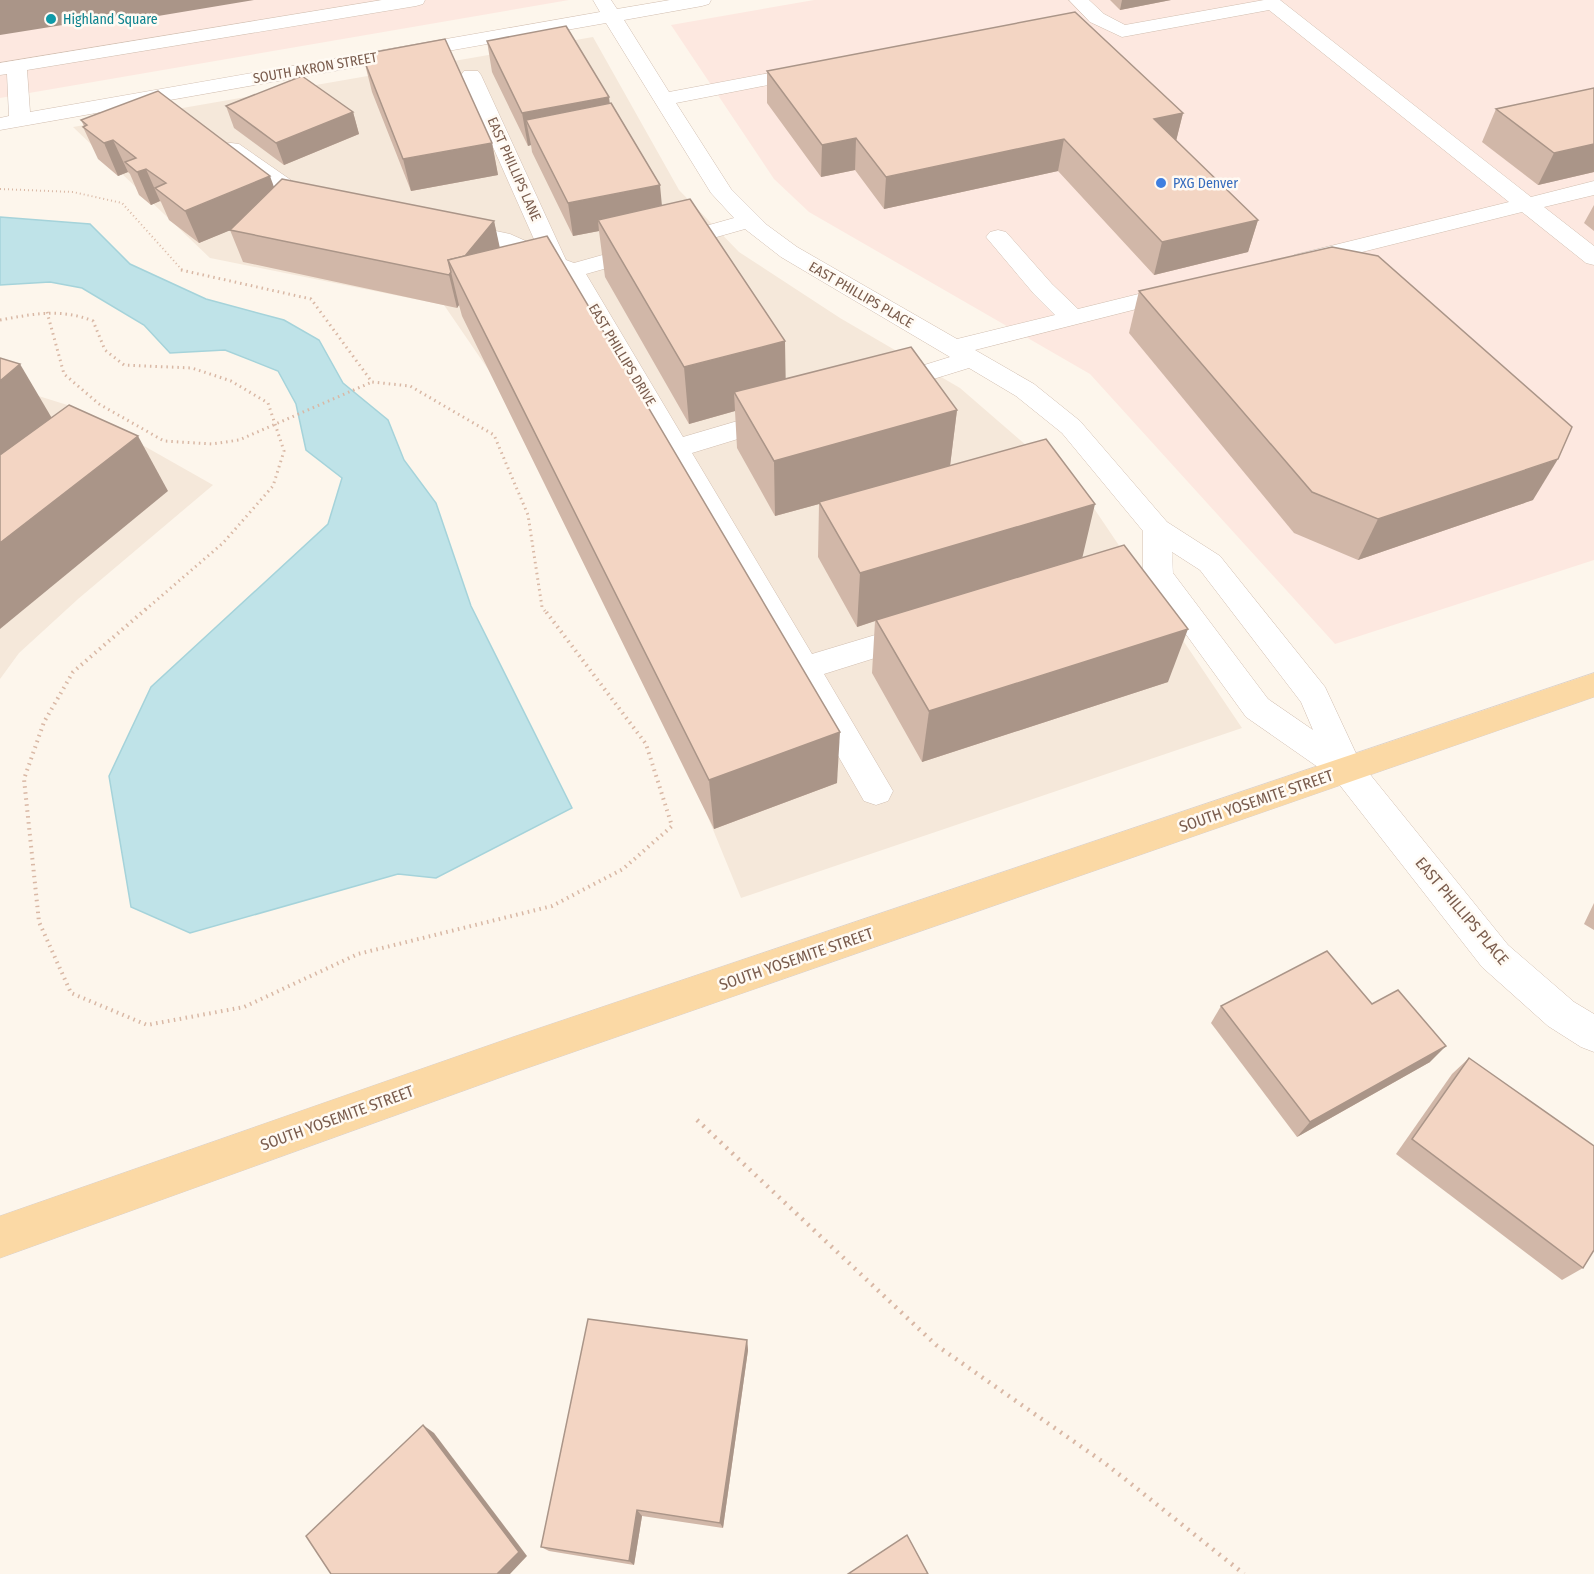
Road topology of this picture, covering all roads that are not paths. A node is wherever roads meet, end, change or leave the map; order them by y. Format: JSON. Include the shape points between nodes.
{"nodes":[{"id":1,"x":416,"y":0,"type":"edge"},
{"id":2,"x":702,"y":0,"type":"edge"},
{"id":3,"x":1078,"y":0,"type":"edge"},
{"id":4,"x":607,"y":8,"type":"edge"},
{"id":5,"x":1097,"y":18,"type":"junction"},
{"id":6,"x":1074,"y":22,"type":"edge"},
{"id":7,"x":834,"y":67,"type":"edge"},
{"id":8,"x":8,"y":68,"type":"edge"},
{"id":9,"x":471,"y":75,"type":"dead end"},
{"id":10,"x":664,"y":99,"type":"junction"},
{"id":11,"x":10,"y":122,"type":"edge"},
{"id":12,"x":208,"y":134,"type":"edge"},
{"id":13,"x":1594,"y":188,"type":"edge"},
{"id":14,"x":1526,"y":204,"type":"junction"},
{"id":15,"x":339,"y":207,"type":"edge"},
{"id":16,"x":749,"y":221,"type":"junction"},
{"id":17,"x":432,"y":225,"type":"edge"},
{"id":18,"x":998,"y":237,"type":"dead end"},
{"id":19,"x":1594,"y":258,"type":"edge"},
{"id":20,"x":1278,"y":266,"type":"edge"},
{"id":21,"x":564,"y":267,"type":"junction"},
{"id":22,"x":1199,"y":286,"type":"edge"},
{"id":23,"x":1073,"y":318,"type":"junction"},
{"id":24,"x":963,"y":354,"type":"junction"},
{"id":25,"x":870,"y":390,"type":"edge"},
{"id":26,"x":802,"y":411,"type":"edge"},
{"id":27,"x":677,"y":448,"type":"junction"},
{"id":28,"x":1157,"y":529,"type":"junction"},
{"id":29,"x":940,"y":627,"type":"edge"},
{"id":30,"x":805,"y":668,"type":"junction"},
{"id":31,"x":1594,"y":686,"type":"edge"},
{"id":32,"x":1347,"y":770,"type":"junction"},
{"id":33,"x":876,"y":791,"type":"dead end"},
{"id":34,"x":1594,"y":1035,"type":"edge"},
{"id":35,"x":0,"y":1237,"type":"edge"}],
"edges":[{"from":1,"to":8,"type":"street"},
{"from":2,"to":4,"type":"street","name":"SOUTH AKRON STREET"},
{"from":3,"to":5,"type":"street"},
{"from":4,"to":10,"type":"street","name":"EAST PHILLIPS PLACE"},
{"from":4,"to":11,"type":"street","name":"SOUTH AKRON STREET"},
{"from":5,"to":6,"type":"street"},
{"from":5,"to":14,"type":"street","via":[[1122,32],[1274,4]]},
{"from":7,"to":10,"type":"street"},
{"from":8,"to":11,"type":"street"},
{"from":9,"to":21,"type":"street","name":"EAST PHILLIPS LANE"},
{"from":10,"to":16,"type":"street","name":"EAST PHILLIPS PLACE","via":[[722,193]]},
{"from":12,"to":15,"type":"street","via":[[304,200]]},
{"from":13,"to":14,"type":"street"},
{"from":14,"to":19,"type":"street"},
{"from":14,"to":20,"type":"street"},
{"from":16,"to":21,"type":"street"},
{"from":16,"to":24,"type":"street","name":"EAST PHILLIPS PLACE","via":[[789,252]]},
{"from":17,"to":21,"type":"street","via":[[502,239]]},
{"from":18,"to":23,"type":"street"},
{"from":21,"to":27,"type":"street","name":"EAST PHILLIPS DRIVE"},
{"from":22,"to":23,"type":"street"},
{"from":23,"to":24,"type":"street"},
{"from":24,"to":25,"type":"street"},
{"from":24,"to":28,"type":"street","name":"EAST PHILLIPS PLACE","via":[[1025,390],[1071,427]]},
{"from":26,"to":27,"type":"street"},
{"from":27,"to":30,"type":"street","name":"EAST PHILLIPS DRIVE"},
{"from":28,"to":32,"type":"street","name":"EAST PHILLIPS PLACE","via":[[1210,562],[1314,696]]},
{"from":28,"to":32,"type":"street","name":"EAST PHILLIPS PLACE","via":[[1158,575],[1257,708]]},
{"from":29,"to":30,"type":"street"},
{"from":30,"to":33,"type":"street","name":"EAST PHILLIPS DRIVE"},
{"from":31,"to":32,"type":"main road","name":"SOUTH YOSEMITE STREET"},
{"from":32,"to":34,"type":"street","name":"EAST PHILLIPS PLACE","via":[[1495,956],[1561,1014]]},
{"from":32,"to":35,"type":"main road","name":"SOUTH YOSEMITE STREET","via":[[510,1056]]}]}
